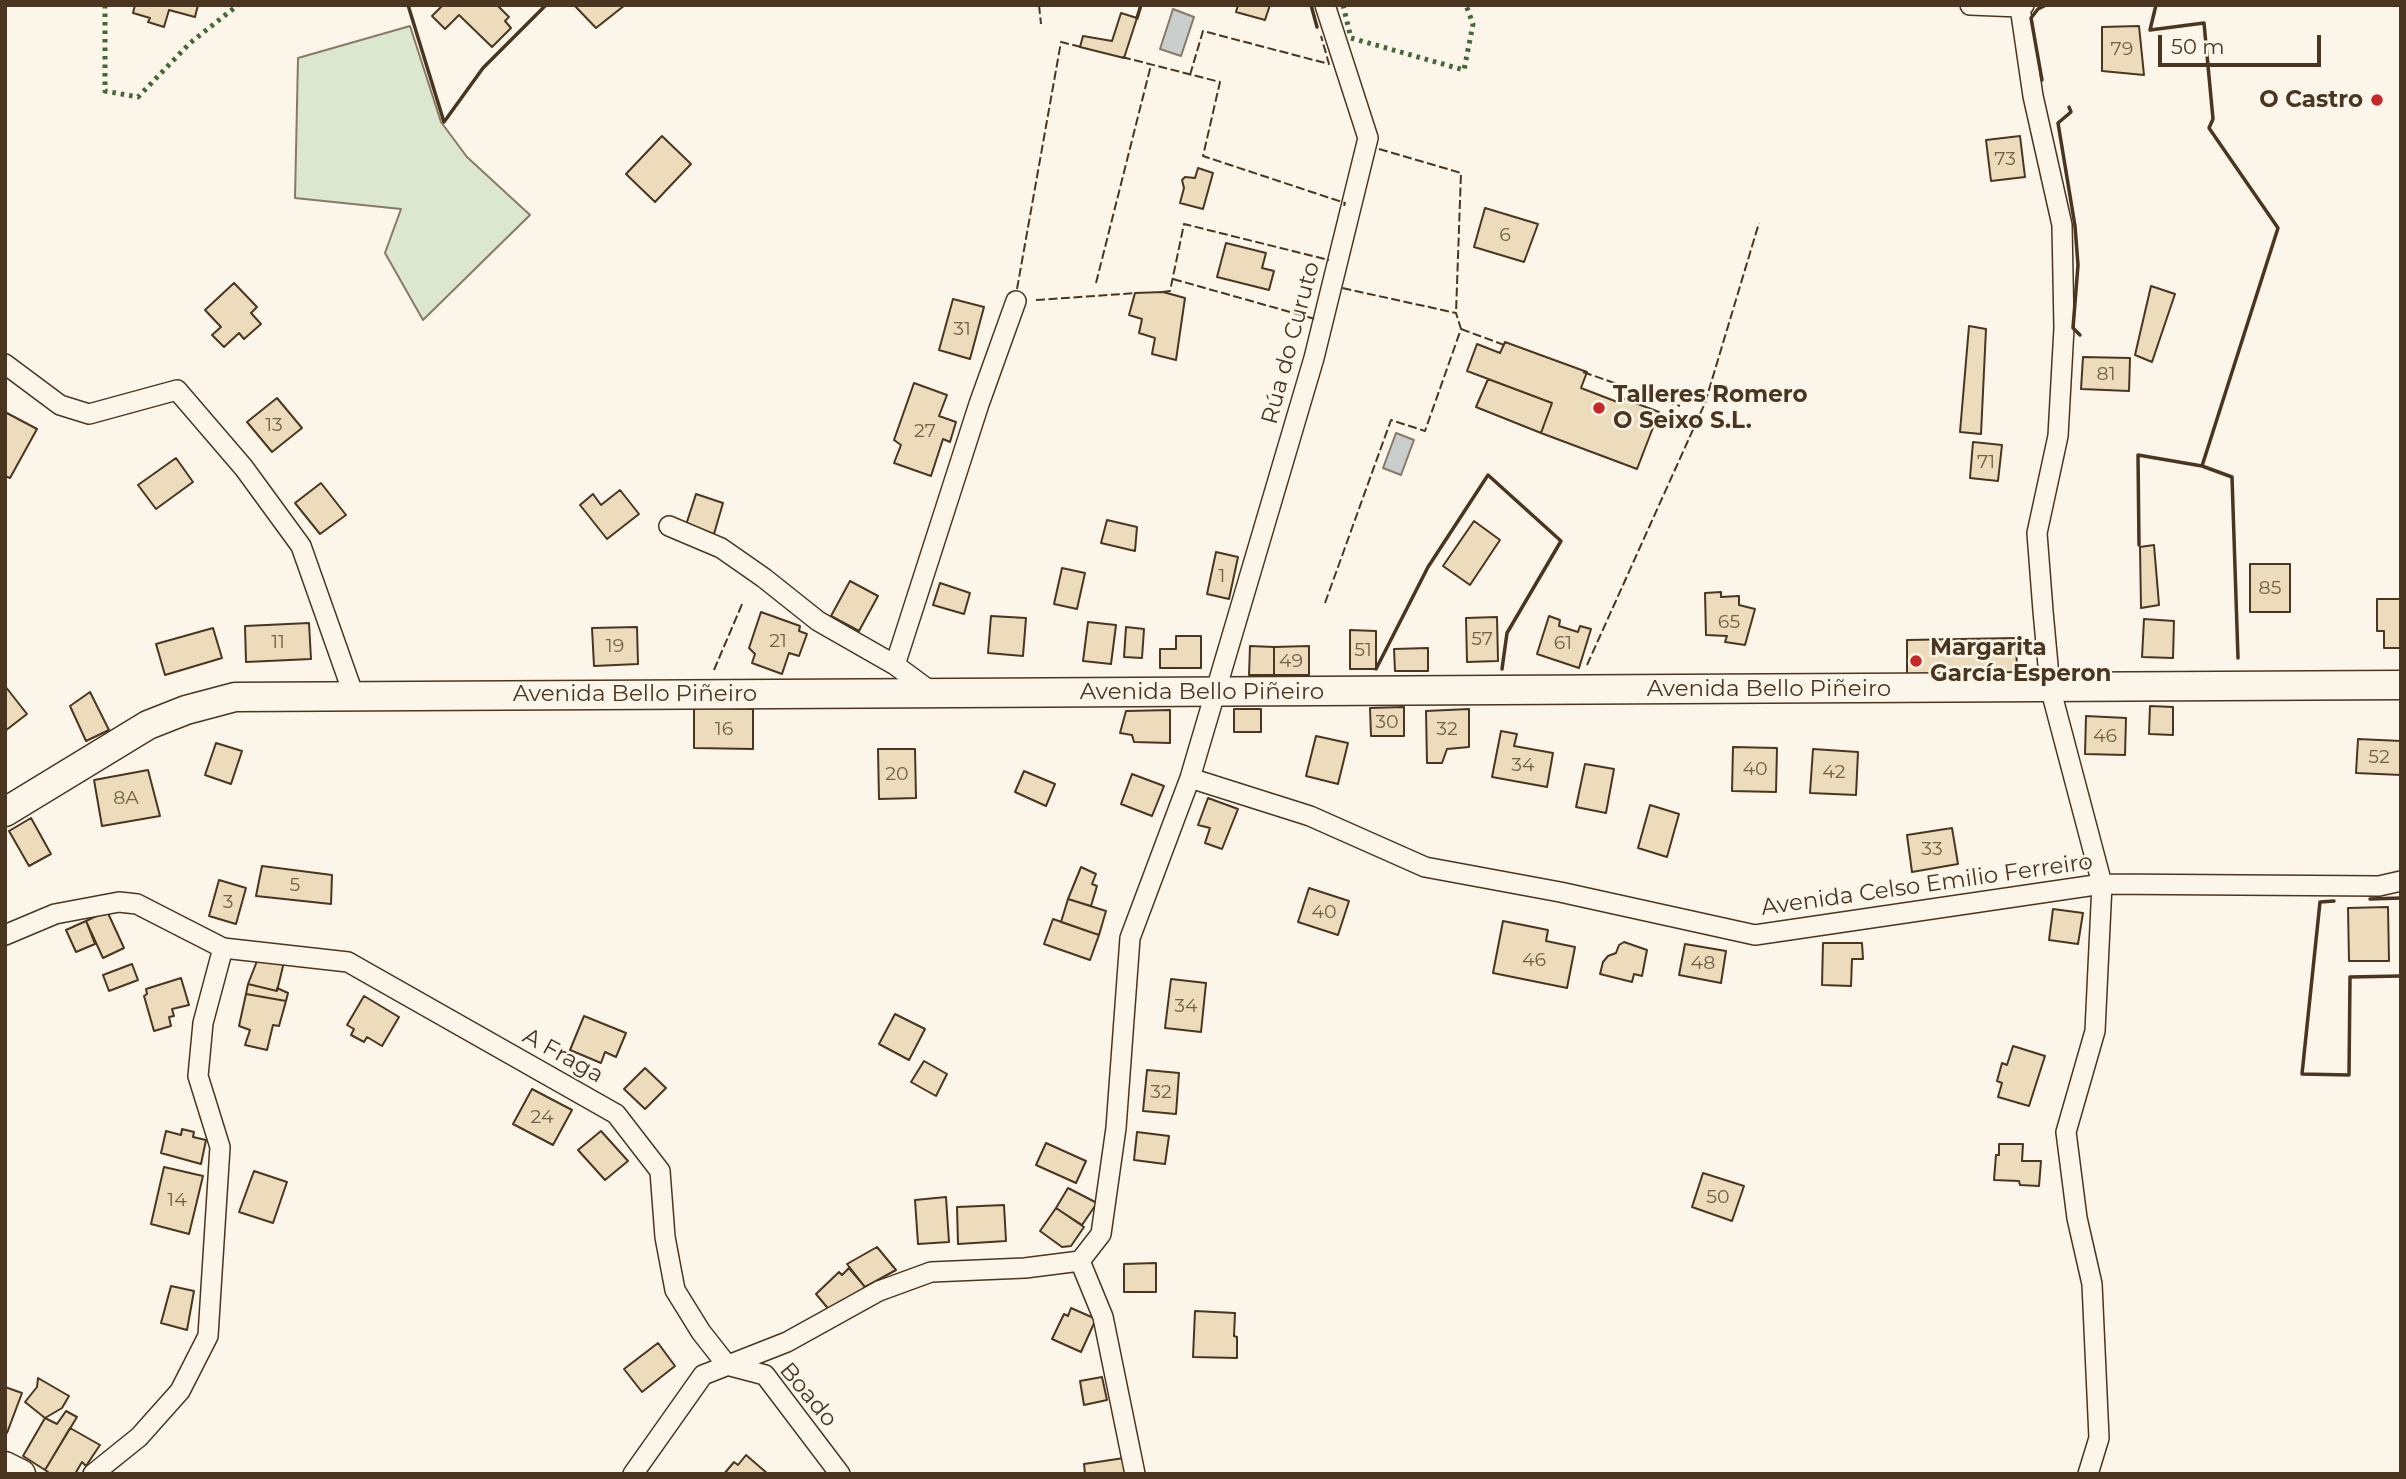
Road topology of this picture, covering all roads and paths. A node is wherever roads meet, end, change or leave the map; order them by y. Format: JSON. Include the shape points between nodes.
{"nodes":[{"id":1,"x":1325,"y":5,"type":"edge"},
{"id":2,"x":1970,"y":5,"type":"edge"},
{"id":3,"x":2022,"y":6,"type":"edge"},
{"id":4,"x":1016,"y":301,"type":"dead end"},
{"id":5,"x":5,"y":364,"type":"edge"},
{"id":6,"x":669,"y":526,"type":"dead end"},
{"id":7,"x":895,"y":665,"type":"junction"},
{"id":8,"x":2401,"y":685,"type":"edge"},
{"id":9,"x":2050,"y":687,"type":"junction"},
{"id":10,"x":1214,"y":692,"type":"junction"},
{"id":11,"x":933,"y":693,"type":"junction"},
{"id":12,"x":354,"y":696,"type":"junction"},
{"id":13,"x":1190,"y":778,"type":"junction"},
{"id":14,"x":5,"y":812,"type":"edge"},
{"id":15,"x":2401,"y":881,"type":"edge"},
{"id":16,"x":2102,"y":884,"type":"junction"},
{"id":17,"x":5,"y":935,"type":"edge"},
{"id":18,"x":223,"y":948,"type":"junction"},
{"id":19,"x":1080,"y":1262,"type":"junction"},
{"id":20,"x":727,"y":1365,"type":"junction"},
{"id":21,"x":5,"y":1466,"type":"edge"},
{"id":22,"x":21,"y":1474,"type":"edge"},
{"id":23,"x":93,"y":1474,"type":"edge"},
{"id":24,"x":633,"y":1474,"type":"edge"},
{"id":25,"x":840,"y":1474,"type":"edge"},
{"id":26,"x":1135,"y":1474,"type":"edge"},
{"id":27,"x":2088,"y":1474,"type":"edge"}],
"edges":[{"from":1,"to":10,"type":"street","name":"Rúa do Curuto","via":[[1368,138],[1314,358]]},
{"from":2,"to":3,"type":"street"},
{"from":3,"to":9,"type":"street","via":[[2033,96],[2062,225],[2064,328],[2058,436],[2037,533]]},
{"from":4,"to":7,"type":"street"},
{"from":5,"to":12,"type":"street","via":[[61,405],[89,414],[177,390],[244,468],[301,546]]},
{"from":6,"to":7,"type":"street","via":[[721,548],[818,621]]},
{"from":7,"to":11,"type":"street"},
{"from":8,"to":9,"type":"street","name":"Avenida Bello Piñeiro"},
{"from":9,"to":10,"type":"street","name":"Avenida Bello Piñeiro"},
{"from":9,"to":16,"type":"street"},
{"from":10,"to":11,"type":"street","name":"Avenida Bello Piñeiro"},
{"from":10,"to":13,"type":"street"},
{"from":11,"to":12,"type":"street","name":"Avenida Bello Piñeiro"},
{"from":12,"to":14,"type":"street","name":"Avenida Bello Piñeiro","via":[[235,697],[186,710],[148,725]]},
{"from":13,"to":16,"type":"street","name":"Avenida Celso Emilio Ferreiro","via":[[1310,817],[1425,867],[1755,935]]},
{"from":13,"to":19,"type":"street","via":[[1130,938],[1116,1128],[1101,1234]]},
{"from":15,"to":16,"type":"street","name":"Avenida Celso Emilio Ferreiro","via":[[2379,886]]},
{"from":16,"to":27,"type":"street","via":[[2095,1031],[2066,1132],[2077,1218],[2092,1284],[2099,1438]]},
{"from":17,"to":18,"type":"street","name":"A Fraga","via":[[55,914],[119,902],[137,904]]},
{"from":18,"to":20,"type":"street","name":"A Fraga","via":[[348,962],[617,1114],[660,1171],[665,1237],[676,1290]]},
{"from":18,"to":23,"type":"street","via":[[203,1023],[198,1076],[220,1147],[208,1336],[180,1391],[139,1437]]},
{"from":19,"to":20,"type":"street","via":[[932,1272],[879,1292],[787,1342]]},
{"from":19,"to":26,"type":"street","via":[[1103,1317]]},
{"from":20,"to":24,"type":"street","via":[[702,1375]]},
{"from":20,"to":25,"type":"street","name":"Boado","via":[[765,1375]]},
{"from":21,"to":22,"type":"street"}]}
